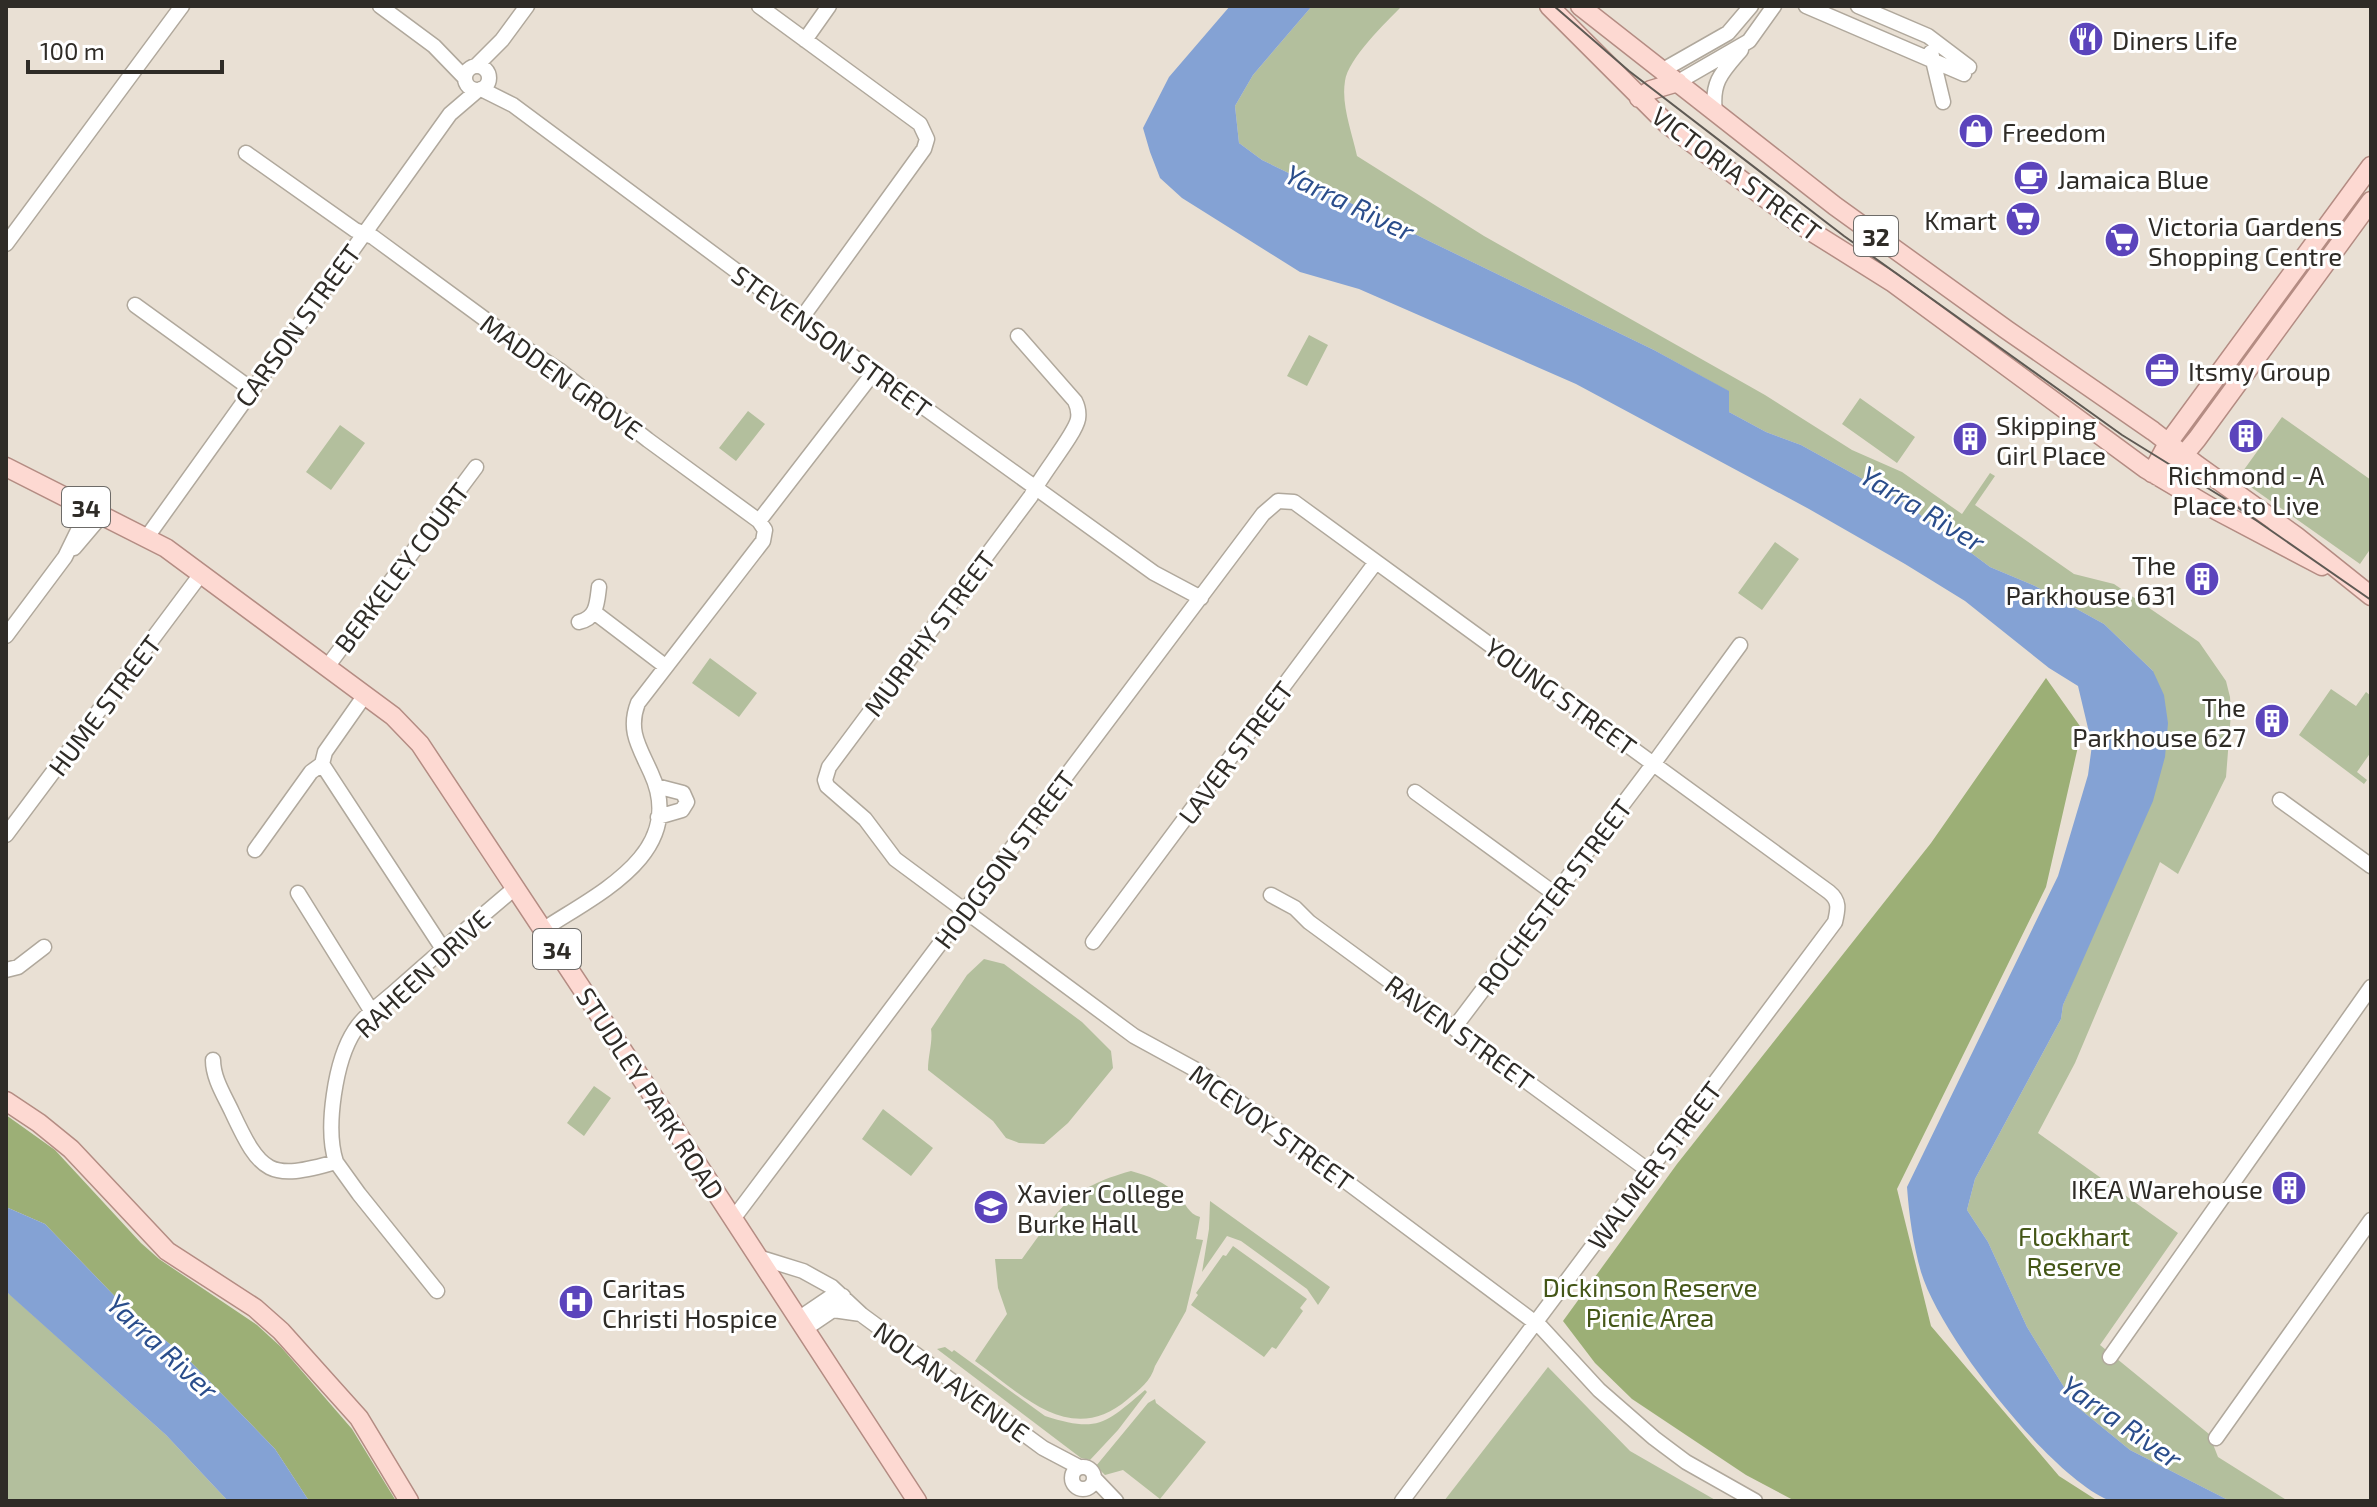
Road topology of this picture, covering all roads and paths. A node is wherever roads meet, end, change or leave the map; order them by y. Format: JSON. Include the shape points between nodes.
{"nodes":[{"id":1,"x":182,"y":6,"type":"edge"},
{"id":2,"x":380,"y":6,"type":"edge"},
{"id":3,"x":527,"y":6,"type":"edge"},
{"id":4,"x":759,"y":6,"type":"edge"},
{"id":5,"x":829,"y":6,"type":"edge"},
{"id":6,"x":1549,"y":6,"type":"edge"},
{"id":7,"x":1580,"y":6,"type":"edge"},
{"id":8,"x":1751,"y":6,"type":"edge"},
{"id":9,"x":1774,"y":6,"type":"edge"},
{"id":10,"x":1806,"y":6,"type":"edge"},
{"id":11,"x":1858,"y":6,"type":"edge"},
{"id":12,"x":1881,"y":16,"type":"junction"},
{"id":13,"x":1904,"y":26,"type":"junction"},
{"id":14,"x":1873,"y":34,"type":"junction"},
{"id":15,"x":502,"y":40,"type":"junction"},
{"id":16,"x":805,"y":40,"type":"junction"},
{"id":17,"x":1749,"y":41,"type":"junction"},
{"id":18,"x":1932,"y":59,"type":"junction"},
{"id":19,"x":1663,"y":70,"type":"junction"},
{"id":20,"x":469,"y":72,"type":"junction"},
{"id":21,"x":1678,"y":82,"type":"junction"},
{"id":22,"x":484,"y":83,"type":"junction"},
{"id":23,"x":1634,"y":93,"type":"junction"},
{"id":24,"x":1943,"y":102,"type":"dead end"},
{"id":25,"x":1715,"y":112,"type":"junction"},
{"id":26,"x":450,"y":114,"type":"junction"},
{"id":27,"x":246,"y":153,"type":"dead end"},
{"id":28,"x":2371,"y":166,"type":"edge"},
{"id":29,"x":2371,"y":201,"type":"edge"},
{"id":30,"x":364,"y":233,"type":"junction"},
{"id":31,"x":6,"y":244,"type":"edge"},
{"id":32,"x":2284,"y":284,"type":"junction"},
{"id":33,"x":2301,"y":298,"type":"junction"},
{"id":34,"x":135,"y":305,"type":"dead end"},
{"id":35,"x":801,"y":319,"type":"junction"},
{"id":36,"x":1018,"y":336,"type":"dead end"},
{"id":37,"x":874,"y":372,"type":"junction"},
{"id":38,"x":251,"y":389,"type":"junction"},
{"id":39,"x":2168,"y":443,"type":"junction"},
{"id":40,"x":2184,"y":455,"type":"junction"},
{"id":41,"x":6,"y":467,"type":"edge"},
{"id":42,"x":476,"y":467,"type":"dead end"},
{"id":43,"x":2155,"y":475,"type":"junction"},
{"id":44,"x":1035,"y":487,"type":"junction"},
{"id":45,"x":1278,"y":501,"type":"joint"},
{"id":46,"x":95,"y":511,"type":"junction"},
{"id":47,"x":759,"y":521,"type":"junction"},
{"id":48,"x":147,"y":537,"type":"junction"},
{"id":49,"x":1376,"y":562,"type":"junction"},
{"id":50,"x":201,"y":574,"type":"junction"},
{"id":51,"x":2346,"y":578,"type":"junction"},
{"id":52,"x":599,"y":587,"type":"dead end"},
{"id":53,"x":2371,"y":596,"type":"edge"},
{"id":54,"x":1196,"y":604,"type":"junction"},
{"id":55,"x":594,"y":612,"type":"junction"},
{"id":56,"x":579,"y":622,"type":"dead end"},
{"id":57,"x":6,"y":636,"type":"edge"},
{"id":58,"x":1740,"y":645,"type":"dead end"},
{"id":59,"x":665,"y":666,"type":"junction"},
{"id":60,"x":327,"y":667,"type":"junction"},
{"id":61,"x":365,"y":695,"type":"junction"},
{"id":62,"x":1654,"y":763,"type":"junction"},
{"id":63,"x":322,"y":764,"type":"junction"},
{"id":64,"x":825,"y":780,"type":"joint"},
{"id":65,"x":656,"y":786,"type":"junction"},
{"id":66,"x":1415,"y":792,"type":"dead end"},
{"id":67,"x":2280,"y":800,"type":"dead end"},
{"id":68,"x":658,"y":817,"type":"junction"},
{"id":69,"x":6,"y":835,"type":"edge"},
{"id":70,"x":255,"y":850,"type":"dead end"},
{"id":71,"x":2371,"y":866,"type":"edge"},
{"id":72,"x":516,"y":887,"type":"junction"},
{"id":73,"x":298,"y":893,"type":"dead end"},
{"id":74,"x":1555,"y":894,"type":"junction"},
{"id":75,"x":1271,"y":895,"type":"dead end"},
{"id":76,"x":1838,"y":902,"type":"joint"},
{"id":77,"x":964,"y":912,"type":"junction"},
{"id":78,"x":544,"y":929,"type":"junction"},
{"id":79,"x":1093,"y":942,"type":"dead end"},
{"id":80,"x":44,"y":947,"type":"dead end"},
{"id":81,"x":443,"y":949,"type":"junction"},
{"id":82,"x":6,"y":970,"type":"edge"},
{"id":83,"x":2371,"y":987,"type":"edge"},
{"id":84,"x":372,"y":1012,"type":"junction"},
{"id":85,"x":1454,"y":1028,"type":"junction"},
{"id":86,"x":213,"y":1060,"type":"dead end"},
{"id":87,"x":6,"y":1101,"type":"edge"},
{"id":88,"x":336,"y":1162,"type":"junction"},
{"id":89,"x":1649,"y":1171,"type":"junction"},
{"id":90,"x":733,"y":1219,"type":"junction"},
{"id":91,"x":2371,"y":1220,"type":"edge"},
{"id":92,"x":2365,"y":1242,"type":"edge"},
{"id":93,"x":758,"y":1257,"type":"junction"},
{"id":94,"x":437,"y":1291,"type":"dead end"},
{"id":95,"x":843,"y":1296,"type":"junction"},
{"id":96,"x":862,"y":1315,"type":"junction"},
{"id":97,"x":1536,"y":1323,"type":"junction"},
{"id":98,"x":801,"y":1324,"type":"junction"},
{"id":99,"x":2110,"y":1357,"type":"dead end"},
{"id":100,"x":2216,"y":1438,"type":"dead end"},
{"id":101,"x":1089,"y":1484,"type":"junction"},
{"id":102,"x":409,"y":1501,"type":"edge"},
{"id":103,"x":917,"y":1501,"type":"edge"},
{"id":104,"x":1109,"y":1501,"type":"edge"},
{"id":105,"x":1116,"y":1501,"type":"edge"},
{"id":106,"x":1402,"y":1501,"type":"edge"},
{"id":107,"x":1755,"y":1501,"type":"edge"}],
"edges":[{"from":1,"to":31,"type":"street"},
{"from":2,"to":20,"type":"street"},
{"from":3,"to":15,"type":"street","name":"CARSON STREET"},
{"from":4,"to":16,"type":"street"},
{"from":5,"to":16,"type":"street"},
{"from":6,"to":23,"type":"main road","name":"VICTORIA STREET","number":"32"},
{"from":7,"to":19,"type":"main road","name":"VICTORIA STREET","number":"32"},
{"from":8,"to":19,"type":"street","via":[[1728,33]]},
{"from":9,"to":17,"type":"street"},
{"from":10,"to":14,"type":"street"},
{"from":11,"to":12,"type":"street"},
{"from":12,"to":13,"type":"street"},
{"from":12,"to":14,"type":"street"},
{"from":13,"to":18,"type":"street","via":[[1910,38],[1930,48]]},
{"from":13,"to":18,"type":"street","via":[[1929,37],[1967,71]]},
{"from":14,"to":18,"type":"street"},
{"from":15,"to":20,"type":"street","name":"CARSON STREET"},
{"from":15,"to":22,"type":"street","name":"CARSON STREET"},
{"from":16,"to":35,"type":"street","via":[[920,124],[927,139]]},
{"from":17,"to":21,"type":"street"},
{"from":17,"to":25,"type":"street","via":[[1717,82]]},
{"from":18,"to":24,"type":"street"},
{"from":19,"to":21,"type":"main road","name":"VICTORIA STREET","number":"32"},
{"from":19,"to":23,"type":"main road"},
{"from":20,"to":22,"type":"street","via":[[482,67]]},
{"from":20,"to":22,"type":"street","via":[[471,89]]},
{"from":20,"to":26,"type":"street","name":"CARSON STREET"},
{"from":21,"to":23,"type":"main road"},
{"from":21,"to":25,"type":"main road","name":"VICTORIA STREET","number":"32"},
{"from":22,"to":26,"type":"street","name":"CARSON STREET"},
{"from":22,"to":35,"type":"street","name":"STEVENSON STREET"},
{"from":23,"to":43,"type":"main road","name":"VICTORIA STREET","number":"32","via":[[1690,143],[1793,219],[1892,282]]},
{"from":25,"to":39,"type":"main road","name":"VICTORIA STREET","number":"32","via":[[1835,206]]},
{"from":26,"to":30,"type":"street","name":"CARSON STREET"},
{"from":27,"to":30,"type":"street","name":"MADDEN GROVE"},
{"from":28,"to":32,"type":"main road"},
{"from":29,"to":33,"type":"main road"},
{"from":30,"to":38,"type":"street","name":"CARSON STREET"},
{"from":30,"to":47,"type":"street","name":"MADDEN GROVE","via":[[559,370]]},
{"from":32,"to":33,"type":"main road"},
{"from":32,"to":39,"type":"main road"},
{"from":33,"to":40,"type":"main road"},
{"from":34,"to":38,"type":"street"},
{"from":35,"to":37,"type":"street","name":"STEVENSON STREET"},
{"from":36,"to":44,"type":"street","name":"MURPHY STREET","via":[[1078,411],[1074,430]]},
{"from":37,"to":44,"type":"street","name":"STEVENSON STREET"},
{"from":37,"to":47,"type":"street"},
{"from":38,"to":48,"type":"street","name":"CARSON STREET"},
{"from":39,"to":40,"type":"main road","name":"VICTORIA STREET","number":"32"},
{"from":39,"to":43,"type":"main road"},
{"from":40,"to":43,"type":"main road"},
{"from":40,"to":51,"type":"main road","name":"VICTORIA STREET","number":"32"},
{"from":41,"to":46,"type":"main road","name":"STUDLEY PARK ROAD","number":"34"},
{"from":42,"to":60,"type":"street","name":"BERKELEY COURT"},
{"from":43,"to":51,"type":"main road","name":"VICTORIA STREET","number":"32"},
{"from":44,"to":54,"type":"street","name":"STEVENSON STREET"},
{"from":44,"to":64,"type":"street","name":"MURPHY STREET","via":[[829,767]]},
{"from":45,"to":49,"type":"street","name":"YOUNG STREET","via":[[1302,506]]},
{"from":45,"to":54,"type":"street","name":"HODGSON STREET"},
{"from":46,"to":48,"type":"main road","name":"STUDLEY PARK ROAD","number":"34"},
{"from":46,"to":57,"type":"street","via":[[81,542]]},
{"from":47,"to":59,"type":"street","via":[[765,530],[763,541]]},
{"from":48,"to":50,"type":"main road","name":"STUDLEY PARK ROAD","number":"34"},
{"from":49,"to":62,"type":"street","name":"YOUNG STREET"},
{"from":49,"to":79,"type":"street","name":"LAVER STREET"},
{"from":50,"to":60,"type":"main road","name":"STUDLEY PARK ROAD","number":"34"},
{"from":50,"to":69,"type":"street","name":"HUME STREET"},
{"from":51,"to":53,"type":"main road","name":"VICTORIA STREET","number":"32"},
{"from":52,"to":55,"type":"street"},
{"from":54,"to":77,"type":"street","name":"HODGSON STREET"},
{"from":55,"to":56,"type":"street"},
{"from":55,"to":59,"type":"street"},
{"from":58,"to":62,"type":"street","name":"ROCHESTER STREET"},
{"from":59,"to":65,"type":"street","via":[[638,703],[633,723],[637,746]]},
{"from":60,"to":61,"type":"main road","name":"STUDLEY PARK ROAD","number":"34"},
{"from":61,"to":63,"type":"street"},
{"from":61,"to":72,"type":"main road","name":"STUDLEY PARK ROAD","number":"34","via":[[420,744]]},
{"from":62,"to":74,"type":"street","name":"ROCHESTER STREET"},
{"from":62,"to":76,"type":"street","name":"YOUNG STREET"},
{"from":63,"to":70,"type":"street"},
{"from":63,"to":81,"type":"street"},
{"from":64,"to":77,"type":"street","name":"MCEVOY STREET","via":[[870,825],[888,854]]},
{"from":65,"to":68,"type":"street"},
{"from":65,"to":68,"type":"street","via":[[683,793],[687,802],[682,810]]},
{"from":66,"to":74,"type":"street"},
{"from":67,"to":71,"type":"street"},
{"from":68,"to":78,"type":"street","via":[[651,842],[630,872]]},
{"from":72,"to":78,"type":"main road","name":"STUDLEY PARK ROAD","number":"34"},
{"from":72,"to":81,"type":"street","name":"RAHEEN DRIVE"},
{"from":73,"to":84,"type":"street"},
{"from":74,"to":85,"type":"street","name":"ROCHESTER STREET"},
{"from":75,"to":85,"type":"street","name":"RAVEN STREET"},
{"from":76,"to":89,"type":"street","name":"WALMER STREET","via":[[1835,922]]},
{"from":77,"to":90,"type":"street","name":"HODGSON STREET"},
{"from":77,"to":97,"type":"street","name":"MCEVOY STREET","via":[[1134,1036],[1198,1071]]},
{"from":78,"to":90,"type":"main road","name":"STUDLEY PARK ROAD","number":"34"},
{"from":80,"to":82,"type":"street"},
{"from":81,"to":84,"type":"street","name":"RAHEEN DRIVE"},
{"from":83,"to":99,"type":"street"},
{"from":84,"to":88,"type":"street","name":"RAHEEN DRIVE","via":[[353,1032],[341,1066],[330,1135]]},
{"from":85,"to":89,"type":"street","name":"RAVEN STREET"},
{"from":86,"to":88,"type":"street","via":[[216,1078],[257,1160],[291,1173]]},
{"from":87,"to":102,"type":"main road","via":[[71,1149],[167,1251],[281,1331],[359,1418]]},
{"from":88,"to":94,"type":"street","name":"RAHEEN DRIVE"},
{"from":89,"to":97,"type":"street","name":"WALMER STREET"},
{"from":90,"to":93,"type":"main road","name":"STUDLEY PARK ROAD","number":"34"},
{"from":91,"to":92,"type":"street"},
{"from":92,"to":100,"type":"street"},
{"from":93,"to":95,"type":"street","name":"NOLAN AVENUE","via":[[803,1271]]},
{"from":93,"to":98,"type":"main road","name":"STUDLEY PARK ROAD","number":"34"},
{"from":95,"to":96,"type":"street","name":"NOLAN AVENUE"},
{"from":95,"to":98,"type":"street","via":[[829,1298]]},
{"from":96,"to":98,"type":"street","name":"NOLAN AVENUE","via":[[833,1310]]},
{"from":96,"to":101,"type":"street","name":"NOLAN AVENUE","via":[[1075,1472],[1090,1469]]},
{"from":97,"to":106,"type":"street","name":"WALMER STREET"},
{"from":97,"to":107,"type":"street","name":"MCEVOY STREET","via":[[1599,1390],[1654,1438]]},
{"from":98,"to":103,"type":"main road","name":"STUDLEY PARK ROAD","number":"34"},
{"from":101,"to":104,"type":"street"},
{"from":101,"to":105,"type":"street"}]}
